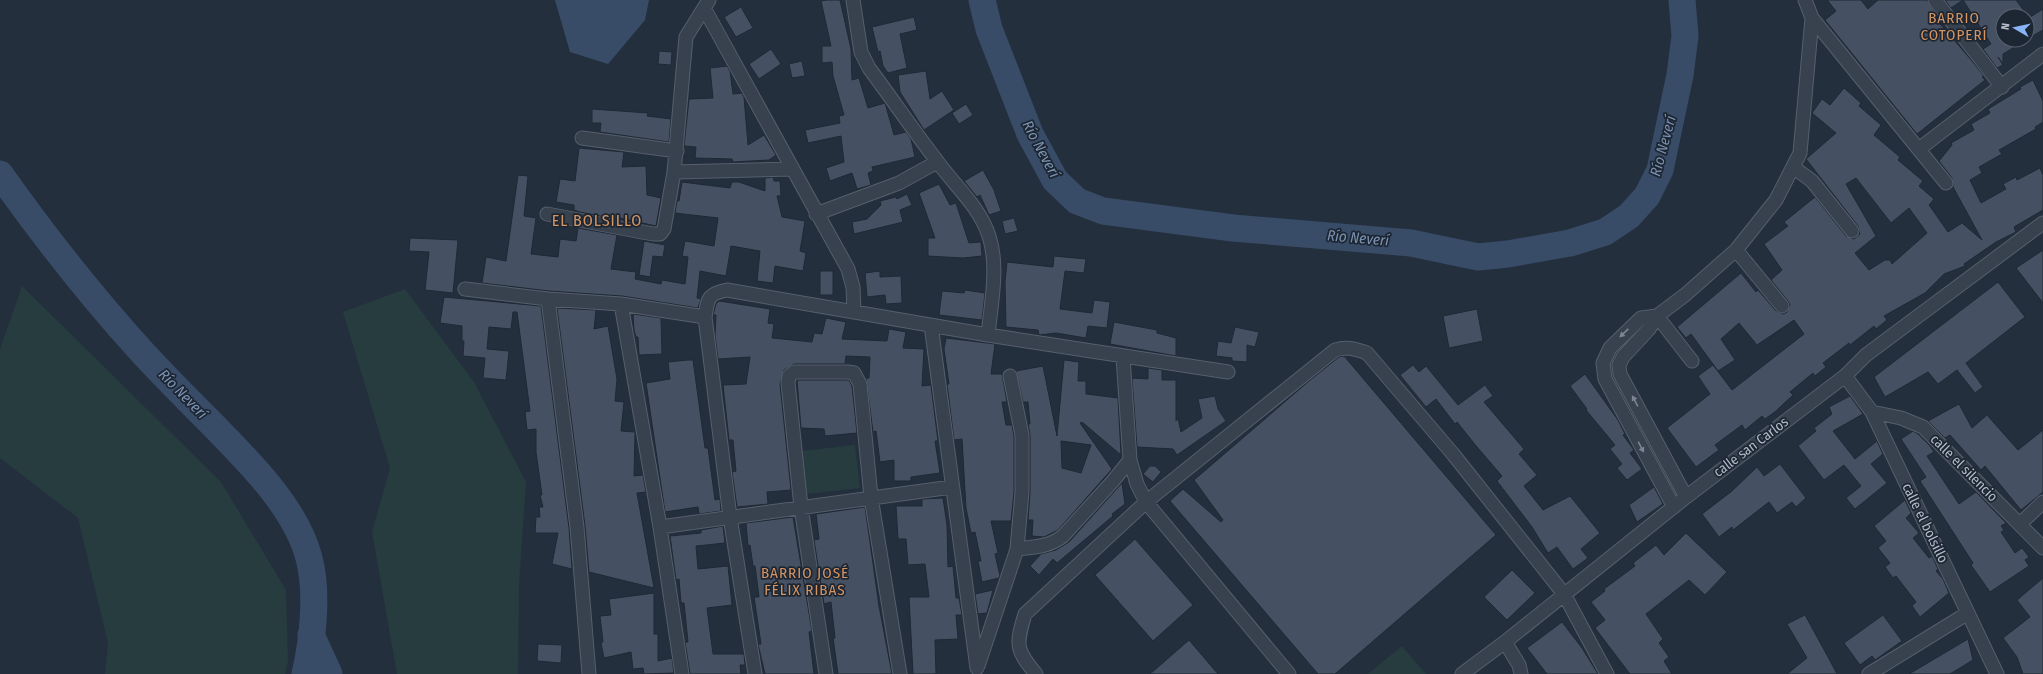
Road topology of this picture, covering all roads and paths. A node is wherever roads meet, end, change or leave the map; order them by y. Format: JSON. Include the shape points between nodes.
{"nodes":[{"id":1,"x":853,"y":0,"type":"edge"},
{"id":2,"x":1805,"y":0,"type":"edge"},
{"id":3,"x":1935,"y":0,"type":"edge"},
{"id":4,"x":706,"y":4,"type":"edge"},
{"id":5,"x":1812,"y":18,"type":"junction"},
{"id":6,"x":2043,"y":54,"type":"edge"},
{"id":7,"x":2002,"y":87,"type":"junction"},
{"id":8,"x":582,"y":138,"type":"dead end"},
{"id":9,"x":1919,"y":149,"type":"junction"},
{"id":10,"x":676,"y":151,"type":"junction"},
{"id":11,"x":937,"y":162,"type":"junction"},
{"id":12,"x":1793,"y":167,"type":"junction"},
{"id":13,"x":792,"y":169,"type":"junction"},
{"id":14,"x":674,"y":172,"type":"junction"},
{"id":15,"x":1946,"y":183,"type":"dead end"},
{"id":16,"x":546,"y":214,"type":"dead end"},
{"id":17,"x":816,"y":214,"type":"junction"},
{"id":18,"x":2043,"y":223,"type":"edge"},
{"id":19,"x":1852,"y":232,"type":"dead end"},
{"id":20,"x":1736,"y":250,"type":"junction"},
{"id":21,"x":465,"y":289,"type":"dead end"},
{"id":22,"x":548,"y":299,"type":"junction"},
{"id":23,"x":621,"y":304,"type":"junction"},
{"id":24,"x":1782,"y":306,"type":"dead end"},
{"id":25,"x":854,"y":312,"type":"junction"},
{"id":26,"x":1657,"y":316,"type":"junction"},
{"id":27,"x":704,"y":317,"type":"junction"},
{"id":28,"x":931,"y":325,"type":"junction"},
{"id":29,"x":988,"y":335,"type":"junction"},
{"id":30,"x":1123,"y":357,"type":"junction"},
{"id":31,"x":1692,"y":361,"type":"dead end"},
{"id":32,"x":1228,"y":372,"type":"dead end"},
{"id":33,"x":1010,"y":376,"type":"dead end"},
{"id":34,"x":1845,"y":376,"type":"junction"},
{"id":35,"x":1872,"y":412,"type":"junction"},
{"id":36,"x":1130,"y":460,"type":"junction"},
{"id":37,"x":952,"y":487,"type":"junction"},
{"id":38,"x":871,"y":496,"type":"junction"},
{"id":39,"x":1686,"y":497,"type":"junction"},
{"id":40,"x":1146,"y":502,"type":"junction"},
{"id":41,"x":2043,"y":502,"type":"edge"},
{"id":42,"x":801,"y":507,"type":"junction"},
{"id":43,"x":1674,"y":507,"type":"junction"},
{"id":44,"x":730,"y":517,"type":"junction"},
{"id":45,"x":2020,"y":524,"type":"junction"},
{"id":46,"x":660,"y":527,"type":"junction"},
{"id":47,"x":2043,"y":548,"type":"edge"},
{"id":48,"x":1017,"y":549,"type":"junction"},
{"id":49,"x":1564,"y":594,"type":"junction"},
{"id":50,"x":1968,"y":613,"type":"junction"},
{"id":51,"x":1505,"y":642,"type":"junction"},
{"id":52,"x":977,"y":671,"type":"edge"},
{"id":53,"x":589,"y":674,"type":"edge"},
{"id":54,"x":682,"y":674,"type":"edge"},
{"id":55,"x":756,"y":674,"type":"edge"},
{"id":56,"x":826,"y":674,"type":"edge"},
{"id":57,"x":900,"y":674,"type":"edge"},
{"id":58,"x":1036,"y":674,"type":"edge"},
{"id":59,"x":1290,"y":674,"type":"edge"},
{"id":60,"x":1462,"y":674,"type":"edge"},
{"id":61,"x":1521,"y":674,"type":"edge"},
{"id":62,"x":1607,"y":674,"type":"edge"},
{"id":63,"x":1868,"y":674,"type":"edge"},
{"id":64,"x":1997,"y":674,"type":"edge"}],
"edges":[{"from":1,"to":11,"type":"street","via":[[861,52],[869,68]]},
{"from":2,"to":5,"type":"street"},
{"from":3,"to":7,"type":"street"},
{"from":4,"to":10,"type":"street","via":[[686,37]]},
{"from":4,"to":13,"type":"street"},
{"from":5,"to":9,"type":"street"},
{"from":5,"to":12,"type":"street","via":[[1800,153]]},
{"from":6,"to":7,"type":"street"},
{"from":7,"to":9,"type":"street"},
{"from":8,"to":10,"type":"street"},
{"from":9,"to":15,"type":"street"},
{"from":10,"to":14,"type":"street"},
{"from":11,"to":17,"type":"street","via":[[899,183]]},
{"from":11,"to":29,"type":"street","via":[[976,211],[989,236],[993,258],[993,287]]},
{"from":12,"to":19,"type":"street","via":[[1812,181]]},
{"from":12,"to":20,"type":"street","via":[[1776,200]]},
{"from":13,"to":14,"type":"street"},
{"from":13,"to":17,"type":"street"},
{"from":14,"to":16,"type":"street","via":[[664,229],[660,234]]},
{"from":17,"to":25,"type":"street","via":[[848,269],[853,287]]},
{"from":18,"to":34,"type":"street","name":"calle san Carlos","via":[[1866,355]]},
{"from":20,"to":24,"type":"street"},
{"from":20,"to":26,"type":"street"},
{"from":21,"to":22,"type":"street"},
{"from":22,"to":23,"type":"street"},
{"from":22,"to":53,"type":"street","via":[[577,527]]},
{"from":23,"to":27,"type":"street"},
{"from":23,"to":46,"type":"street"},
{"from":25,"to":27,"type":"street","via":[[727,290],[715,292],[709,297]]},
{"from":25,"to":28,"type":"street"},
{"from":26,"to":31,"type":"street"},
{"from":39,"to":26,"type":"street","one_way":true,"via":[[1620,374],[1619,365],[1623,357],[1649,329]]},
{"from":26,"to":43,"type":"street","one_way":true,"via":[[1641,318],[1610,348],[1603,363],[1605,379]]},
{"from":27,"to":44,"type":"street"},
{"from":28,"to":29,"type":"street"},
{"from":28,"to":37,"type":"street"},
{"from":29,"to":30,"type":"street"},
{"from":30,"to":32,"type":"street"},
{"from":30,"to":36,"type":"street"},
{"from":33,"to":48,"type":"street","via":[[1022,435],[1022,492]]},
{"from":34,"to":35,"type":"street","name":"calle el bolsillo"},
{"from":34,"to":39,"type":"street","name":"calle san Carlos"},
{"from":35,"to":45,"type":"street","name":"calle el silencio","via":[[1901,418],[1923,427]]},
{"from":35,"to":50,"type":"street","name":"calle el bolsillo"},
{"from":36,"to":40,"type":"street","via":[[1137,484]]},
{"from":36,"to":48,"type":"street","via":[[1060,539],[1042,546]]},
{"from":37,"to":38,"type":"street"},
{"from":37,"to":52,"type":"street"},
{"from":38,"to":42,"type":"street"},
{"from":38,"to":42,"type":"street","via":[[860,384],[854,373],[794,372],[789,376],[788,383]]},
{"from":38,"to":57,"type":"street"},
{"from":39,"to":43,"type":"street","name":"calle san Carlos"},
{"from":40,"to":49,"type":"street","via":[[1335,350],[1354,348],[1367,353],[1454,454]]},
{"from":40,"to":58,"type":"street","via":[[1025,614],[1018,637],[1020,652]]},
{"from":40,"to":59,"type":"street"},
{"from":41,"to":45,"type":"street"},
{"from":42,"to":44,"type":"street"},
{"from":42,"to":56,"type":"street"},
{"from":43,"to":49,"type":"street","name":"calle san Carlos"},
{"from":44,"to":46,"type":"street"},
{"from":44,"to":55,"type":"street"},
{"from":45,"to":47,"type":"street","name":"calle el silencio"},
{"from":46,"to":54,"type":"street"},
{"from":48,"to":52,"type":"street"},
{"from":49,"to":51,"type":"street","name":"calle san Carlos"},
{"from":49,"to":62,"type":"street"},
{"from":50,"to":63,"type":"street"},
{"from":50,"to":64,"type":"street","name":"calle el bolsillo"},
{"from":51,"to":60,"type":"street","name":"calle san Carlos"},
{"from":51,"to":61,"type":"street","via":[[1519,665]]}]}
